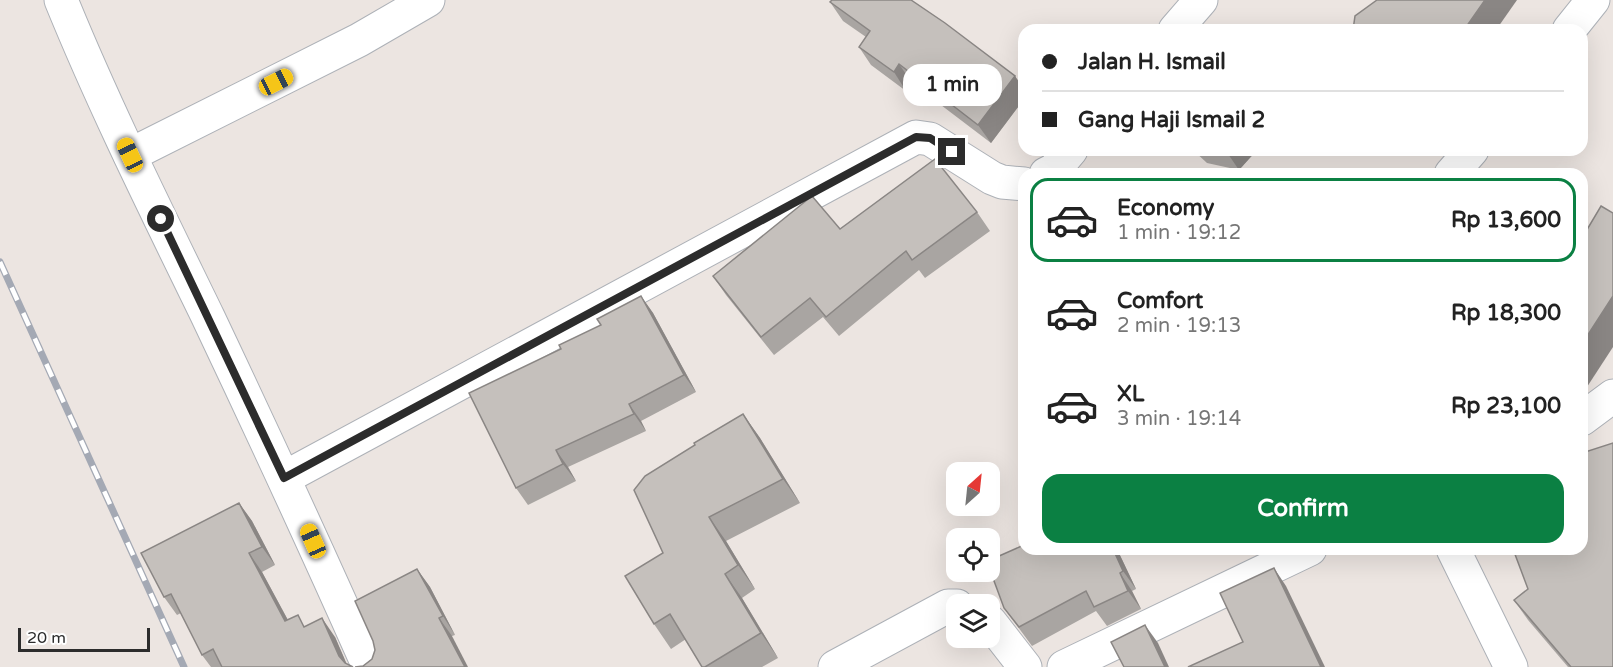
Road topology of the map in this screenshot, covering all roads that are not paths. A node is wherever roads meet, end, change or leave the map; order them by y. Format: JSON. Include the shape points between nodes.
{"nodes":[{"id":1,"x":61,"y":0,"type":"edge"},
{"id":2,"x":429,"y":0,"type":"edge"},
{"id":3,"x":1201,"y":0,"type":"edge"},
{"id":4,"x":1593,"y":0,"type":"edge"},
{"id":5,"x":1180,"y":24,"type":"edge"},
{"id":6,"x":1574,"y":24,"type":"edge"},
{"id":7,"x":130,"y":155,"type":"junction"},
{"id":8,"x":1066,"y":156,"type":"edge"},
{"id":9,"x":1467,"y":156,"type":"edge"},
{"id":10,"x":1056,"y":168,"type":"edge"},
{"id":11,"x":1456,"y":168,"type":"edge"},
{"id":12,"x":1018,"y":183,"type":"edge"},
{"id":13,"x":1613,"y":396,"type":"edge"},
{"id":14,"x":1588,"y":415,"type":"edge"},
{"id":15,"x":284,"y":478,"type":"junction"},
{"id":16,"x":1297,"y":555,"type":"edge"},
{"id":17,"x":1456,"y":555,"type":"edge"},
{"id":18,"x":946,"y":607,"type":"edge"},
{"id":19,"x":1000,"y":635,"type":"edge"},
{"id":20,"x":369,"y":667,"type":"edge"},
{"id":21,"x":835,"y":667,"type":"edge"},
{"id":22,"x":1025,"y":667,"type":"edge"},
{"id":23,"x":1064,"y":667,"type":"edge"},
{"id":24,"x":1512,"y":667,"type":"edge"}],
"edges":[{"from":1,"to":7,"type":"street"},
{"from":2,"to":7,"type":"street","via":[[359,40]]},
{"from":3,"to":5,"type":"street"},
{"from":4,"to":6,"type":"street"},
{"from":7,"to":15,"type":"street"},
{"from":8,"to":10,"type":"street"},
{"from":9,"to":11,"type":"street"},
{"from":12,"to":15,"type":"street","via":[[992,178],[930,138],[916,137]]},
{"from":13,"to":14,"type":"street"},
{"from":15,"to":20,"type":"street"},
{"from":16,"to":23,"type":"street"},
{"from":17,"to":24,"type":"street"},
{"from":18,"to":21,"type":"street"},
{"from":19,"to":22,"type":"street"}]}
